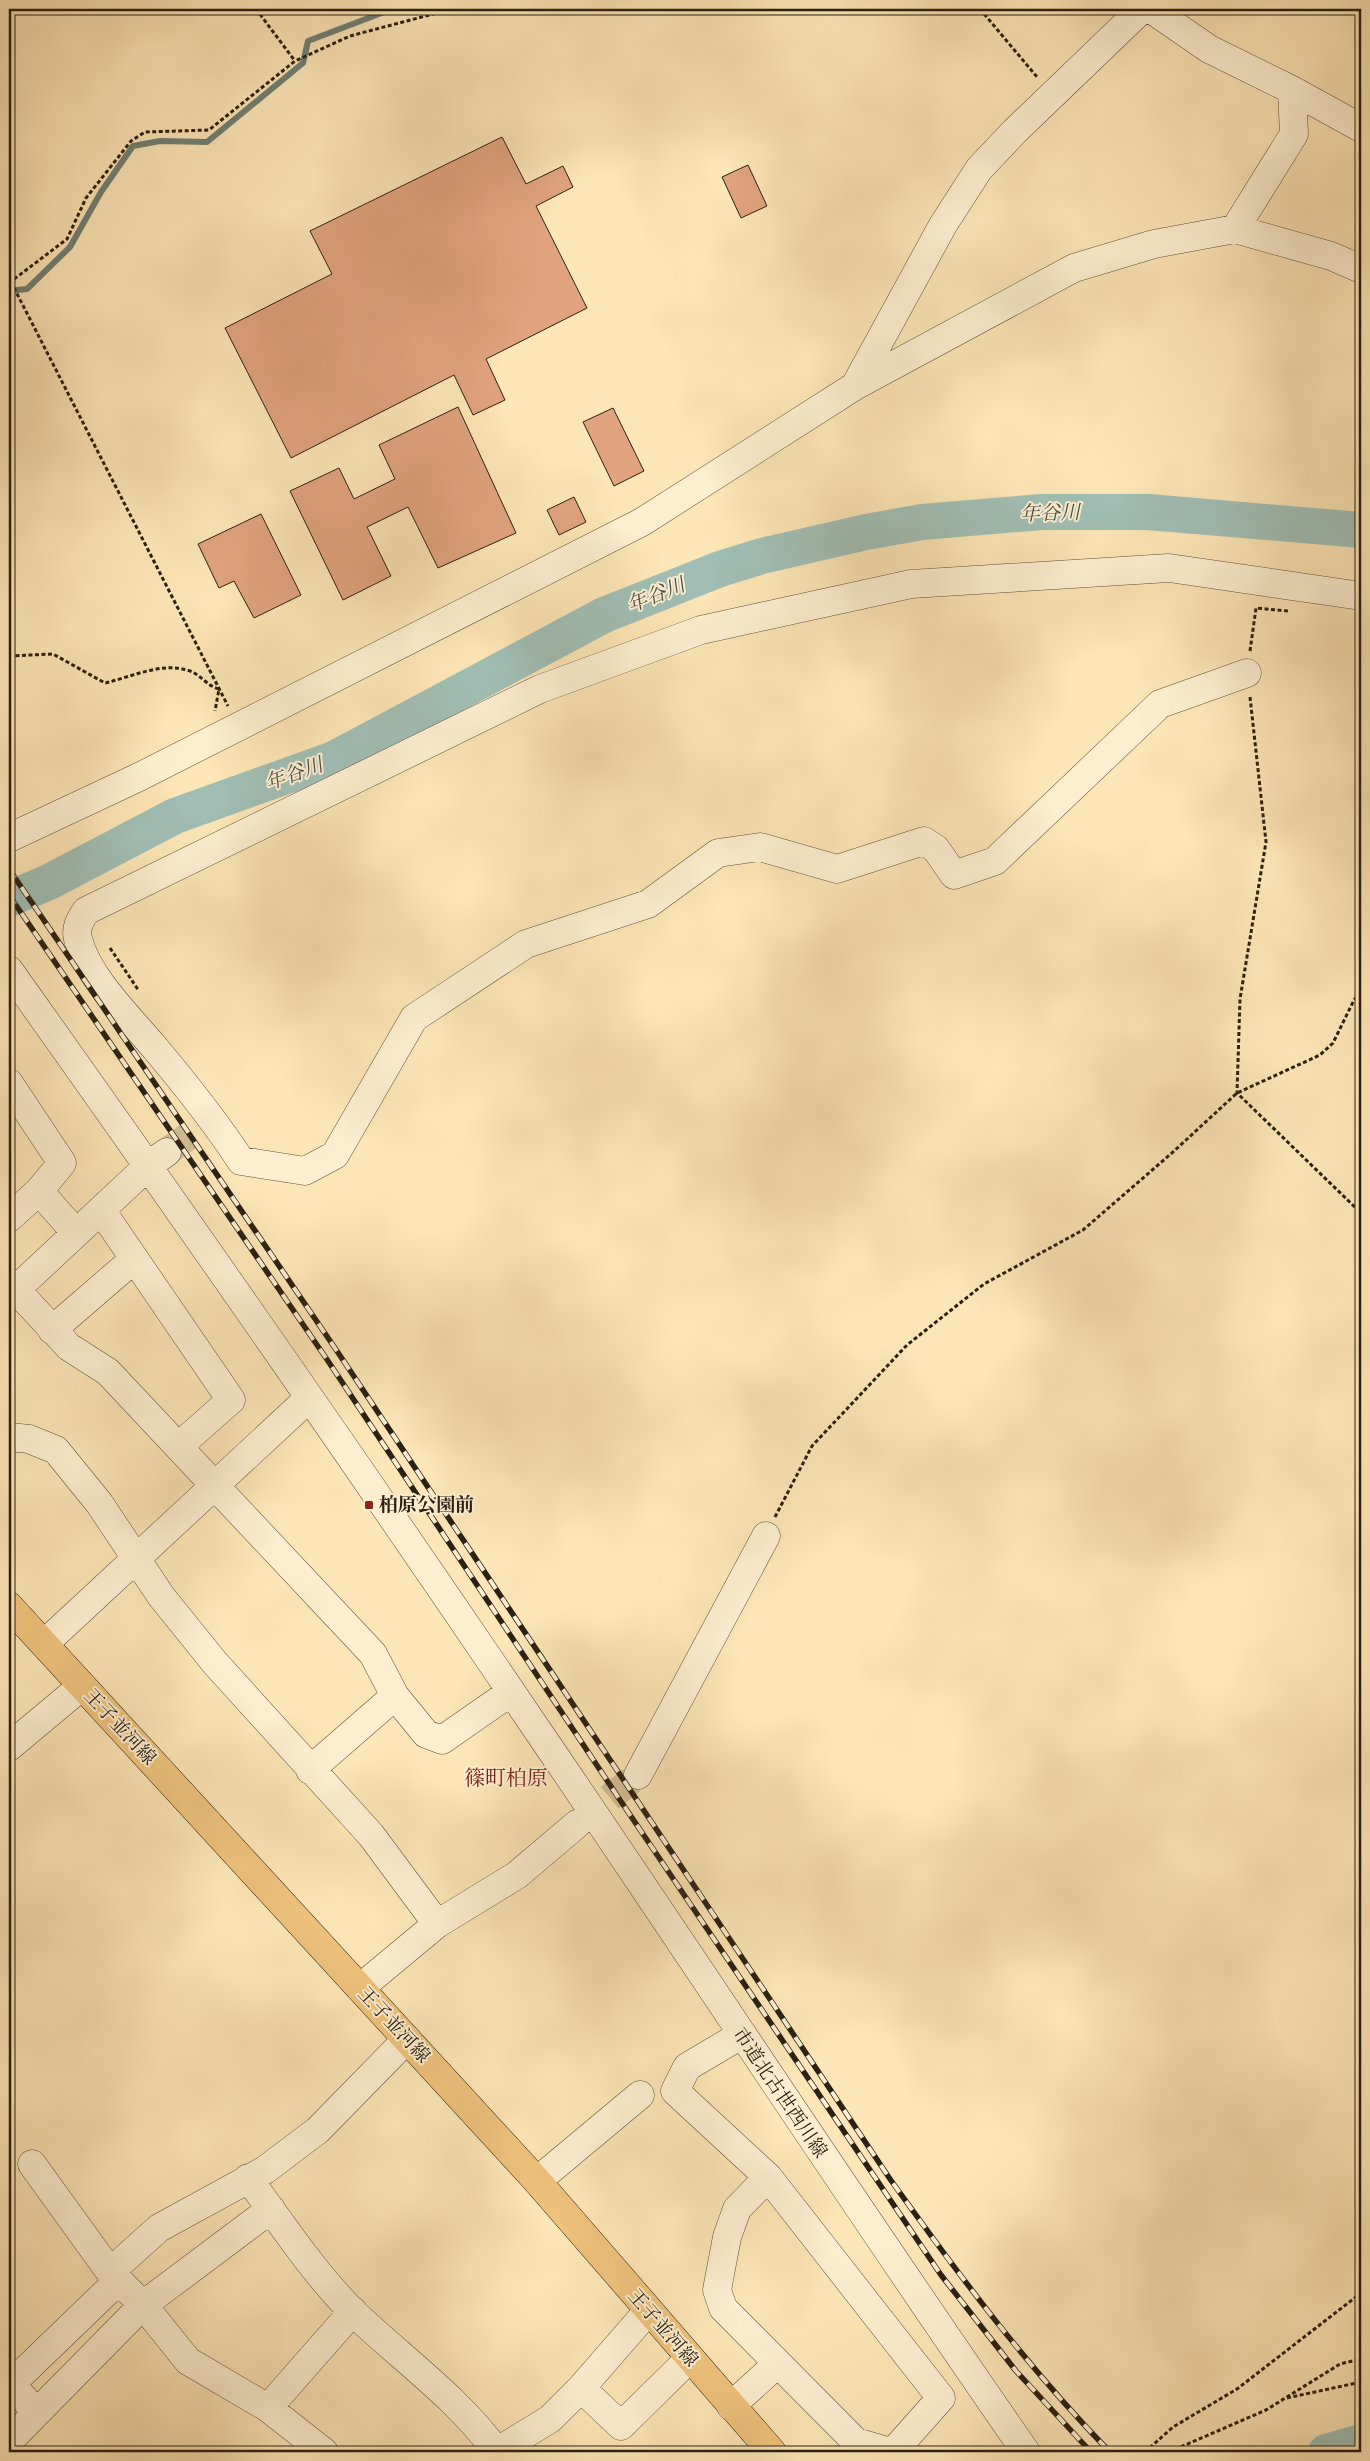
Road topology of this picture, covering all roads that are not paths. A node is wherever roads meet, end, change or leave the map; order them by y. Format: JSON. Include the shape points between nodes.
{"nodes":[{"id":1,"x":1142,"y":9,"type":"edge"},
{"id":2,"x":1151,"y":9,"type":"edge"},
{"id":3,"x":1292,"y":90,"type":"junction"},
{"id":4,"x":1361,"y":128,"type":"edge"},
{"id":5,"x":1235,"y":229,"type":"junction"},
{"id":6,"x":1361,"y":269,"type":"edge"},
{"id":7,"x":855,"y":386,"type":"junction"},
{"id":8,"x":1361,"y":596,"type":"edge"},
{"id":9,"x":1247,"y":673,"type":"road end"},
{"id":10,"x":9,"y":838,"type":"edge"},
{"id":11,"x":9,"y":970,"type":"edge"},
{"id":12,"x":9,"y":1083,"type":"edge"},
{"id":13,"x":17,"y":1110,"type":"edge"},
{"id":14,"x":158,"y":1159,"type":"junction"},
{"id":15,"x":39,"y":1191,"type":"junction"},
{"id":16,"x":101,"y":1210,"type":"junction"},
{"id":17,"x":9,"y":1218,"type":"edge"},
{"id":18,"x":76,"y":1233,"type":"junction"},
{"id":19,"x":133,"y":1260,"type":"junction"},
{"id":20,"x":11,"y":1289,"type":"edge"},
{"id":21,"x":52,"y":1330,"type":"junction"},
{"id":22,"x":309,"y":1398,"type":"junction"},
{"id":23,"x":9,"y":1437,"type":"edge"},
{"id":24,"x":179,"y":1446,"type":"junction"},
{"id":25,"x":214,"y":1484,"type":"junction"},
{"id":26,"x":766,"y":1536,"type":"road end"},
{"id":27,"x":136,"y":1558,"type":"junction"},
{"id":28,"x":9,"y":1606,"type":"edge"},
{"id":29,"x":44,"y":1644,"type":"junction"},
{"id":30,"x":82,"y":1686,"type":"junction"},
{"id":31,"x":511,"y":1692,"type":"junction"},
{"id":32,"x":395,"y":1696,"type":"junction"},
{"id":33,"x":9,"y":1747,"type":"edge"},
{"id":34,"x":310,"y":1770,"type":"junction"},
{"id":35,"x":638,"y":1775,"type":"tunnel mouth"},
{"id":36,"x":576,"y":1824,"type":"tunnel mouth"},
{"id":37,"x":438,"y":1924,"type":"junction"},
{"id":38,"x":360,"y":1988,"type":"junction"},
{"id":39,"x":741,"y":2034,"type":"junction"},
{"id":40,"x":407,"y":2039,"type":"junction"},
{"id":41,"x":640,"y":2095,"type":"dead end"},
{"id":42,"x":32,"y":2164,"type":"dead end"},
{"id":43,"x":248,"y":2178,"type":"junction"},
{"id":44,"x":768,"y":2178,"type":"junction"},
{"id":45,"x":537,"y":2181,"type":"junction"},
{"id":46,"x":271,"y":2209,"type":"junction"},
{"id":47,"x":114,"y":2277,"type":"junction"},
{"id":48,"x":143,"y":2305,"type":"junction"},
{"id":49,"x":353,"y":2311,"type":"junction"},
{"id":50,"x":648,"y":2311,"type":"junction"},
{"id":51,"x":689,"y":2359,"type":"junction"},
{"id":52,"x":777,"y":2364,"type":"junction"},
{"id":53,"x":581,"y":2388,"type":"junction"},
{"id":54,"x":731,"y":2406,"type":"junction"},
{"id":55,"x":268,"y":2408,"type":"junction"},
{"id":56,"x":36,"y":2412,"type":"junction"},
{"id":57,"x":9,"y":2441,"type":"edge"},
{"id":58,"x":324,"y":2452,"type":"edge"},
{"id":59,"x":496,"y":2452,"type":"edge"},
{"id":60,"x":772,"y":2452,"type":"edge"},
{"id":61,"x":891,"y":2452,"type":"edge"},
{"id":62,"x":1026,"y":2452,"type":"edge"}],
"edges":[{"from":1,"to":7,"type":"street","via":[[979,169],[943,225]]},
{"from":2,"to":3,"type":"street","via":[[1208,49]]},
{"from":3,"to":4,"type":"street"},
{"from":3,"to":5,"type":"street","via":[[1294,134]]},
{"from":5,"to":6,"type":"street","via":[[1331,256]]},
{"from":5,"to":7,"type":"street","via":[[1154,244],[1074,268]]},
{"from":7,"to":10,"type":"street","via":[[642,522],[139,777]]},
{"from":8,"to":9,"type":"street","via":[[1169,568],[910,584],[701,630],[540,689],[86,911],[77,926],[77,937],[83,955],[105,989],[206,1123],[241,1161],[305,1171],[335,1156],[414,1018],[526,944],[648,904],[718,853],[760,847],[837,868],[924,841],[936,849],[954,875],[994,862],[1160,704]]},
{"from":11,"to":14,"type":"street","name":"市道北古世西川線"},
{"from":12,"to":13,"type":"street"},
{"from":13,"to":15,"type":"street","via":[[62,1163]]},
{"from":14,"to":16,"type":"street"},
{"from":14,"to":22,"type":"street","name":"市道北古世西川線"},
{"from":15,"to":17,"type":"street"},
{"from":15,"to":18,"type":"street"},
{"from":16,"to":18,"type":"street"},
{"from":16,"to":19,"type":"street"},
{"from":18,"to":20,"type":"street"},
{"from":19,"to":21,"type":"street"},
{"from":19,"to":24,"type":"street","via":[[231,1400]]},
{"from":20,"to":21,"type":"street"},
{"from":21,"to":24,"type":"street","via":[[69,1347],[108,1372]]},
{"from":22,"to":25,"type":"street"},
{"from":22,"to":31,"type":"street","name":"市道北古世西川線"},
{"from":23,"to":27,"type":"street","via":[[29,1439],[56,1450],[100,1503]]},
{"from":24,"to":25,"type":"street"},
{"from":25,"to":27,"type":"street"},
{"from":25,"to":32,"type":"street","via":[[373,1654]]},
{"from":26,"to":35,"type":"street"},
{"from":27,"to":29,"type":"street"},
{"from":27,"to":34,"type":"street","via":[[161,1596],[215,1664]]},
{"from":28,"to":29,"type":"main road","name":"王子並河線"},
{"from":29,"to":30,"type":"main road","name":"王子並河線"},
{"from":30,"to":33,"type":"street"},
{"from":30,"to":38,"type":"main road","name":"王子並河線"},
{"from":31,"to":32,"type":"street","via":[[442,1740],[426,1734]]},
{"from":31,"to":39,"type":"street","name":"市道北古世西川線"},
{"from":32,"to":34,"type":"street"},
{"from":34,"to":37,"type":"street","via":[[371,1835]]},
{"from":36,"to":37,"type":"street","via":[[517,1875]]},
{"from":37,"to":38,"type":"street"},
{"from":38,"to":40,"type":"main road","name":"王子並河線"},
{"from":39,"to":44,"type":"street","via":[[687,2067],[675,2091]]},
{"from":39,"to":62,"type":"street","name":"市道北古世西川線"},
{"from":40,"to":43,"type":"street","via":[[318,2130]]},
{"from":40,"to":45,"type":"main road","name":"王子並河線"},
{"from":41,"to":45,"type":"street"},
{"from":42,"to":47,"type":"street"},
{"from":43,"to":46,"type":"street"},
{"from":43,"to":47,"type":"street","via":[[159,2228]]},
{"from":44,"to":52,"type":"street","via":[[737,2210],[727,2237],[717,2290],[723,2308]]},
{"from":44,"to":61,"type":"street","via":[[942,2398]]},
{"from":45,"to":50,"type":"main road","name":"王子並河線"},
{"from":46,"to":48,"type":"street"},
{"from":46,"to":49,"type":"street","via":[[314,2270]]},
{"from":47,"to":48,"type":"street"},
{"from":47,"to":56,"type":"street","via":[[12,2384]]},
{"from":48,"to":55,"type":"street","via":[[188,2361]]},
{"from":48,"to":56,"type":"street"},
{"from":49,"to":55,"type":"street"},
{"from":49,"to":59,"type":"street","via":[[479,2427]]},
{"from":50,"to":51,"type":"main road","name":"王子並河線"},
{"from":50,"to":53,"type":"street"},
{"from":51,"to":53,"type":"street","via":[[621,2426]]},
{"from":51,"to":54,"type":"main road","name":"王子並河線"},
{"from":52,"to":54,"type":"street"},
{"from":52,"to":61,"type":"street","via":[[856,2442]]},
{"from":53,"to":59,"type":"street","via":[[550,2419]]},
{"from":54,"to":60,"type":"main road","name":"王子並河線"},
{"from":55,"to":58,"type":"street"},
{"from":56,"to":57,"type":"street"}]}
